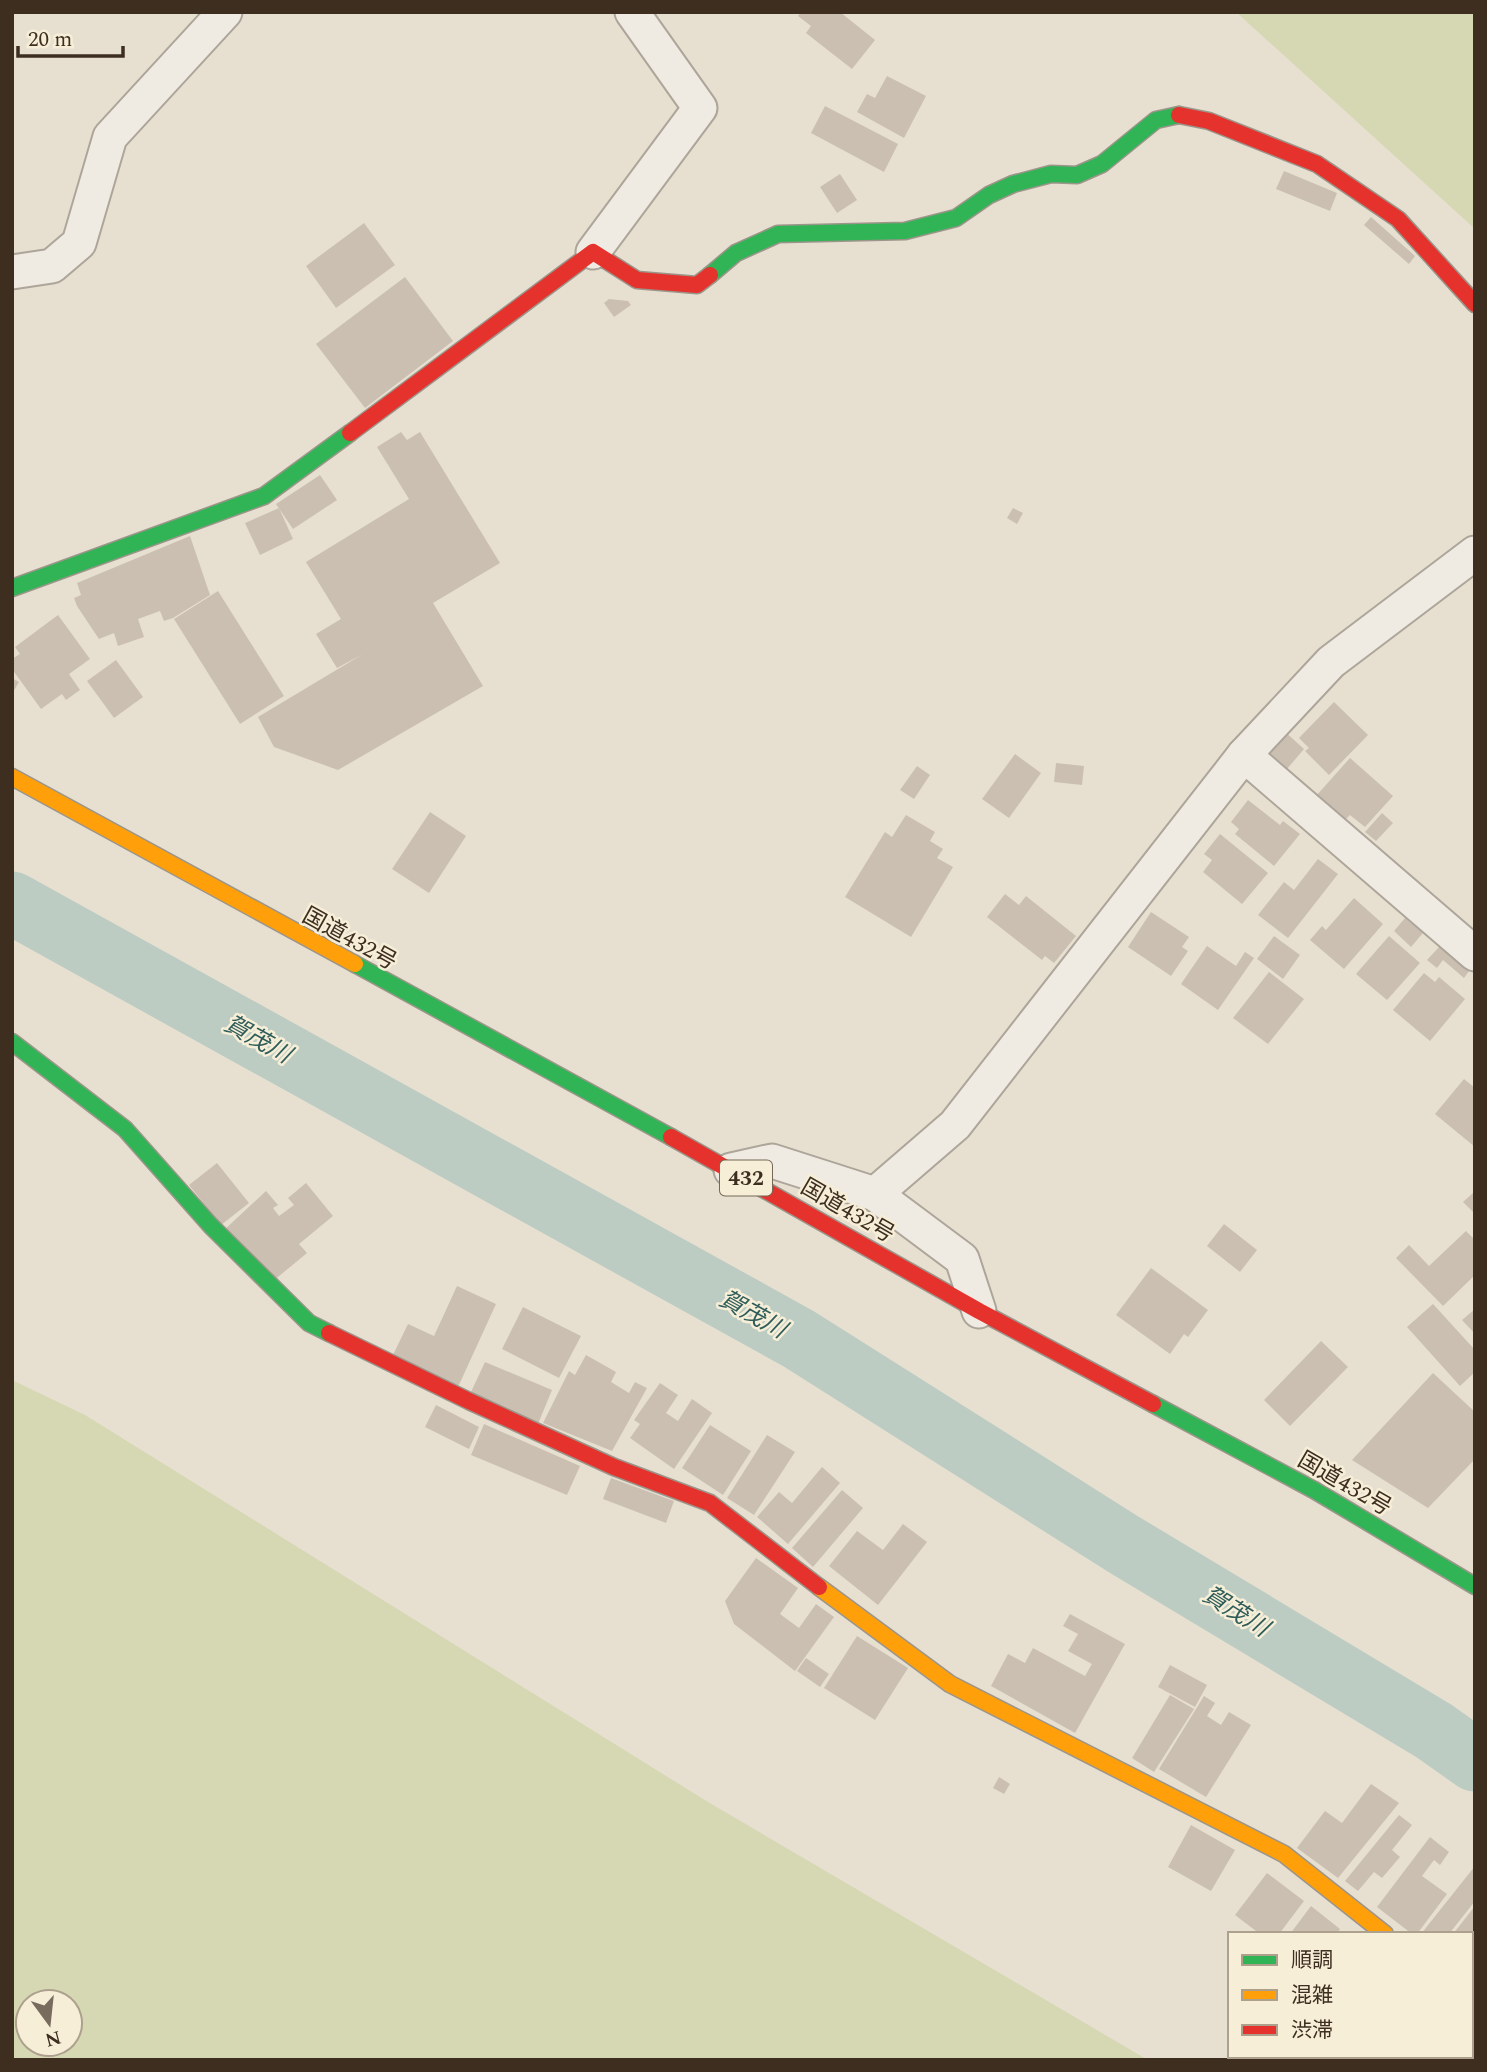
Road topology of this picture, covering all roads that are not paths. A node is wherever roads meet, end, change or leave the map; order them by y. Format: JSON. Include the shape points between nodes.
{"nodes":[{"id":1,"x":225,"y":12,"type":"edge"},
{"id":2,"x":632,"y":12,"type":"edge"},
{"id":3,"x":593,"y":252,"type":"junction"},
{"id":4,"x":12,"y":272,"type":"edge"},
{"id":5,"x":1475,"y":304,"type":"edge"},
{"id":6,"x":1475,"y":553,"type":"edge"},
{"id":7,"x":12,"y":588,"type":"edge"},
{"id":8,"x":1244,"y":755,"type":"junction"},
{"id":9,"x":12,"y":777,"type":"edge"},
{"id":10,"x":1475,"y":954,"type":"edge"},
{"id":11,"x":12,"y":1042,"type":"edge"},
{"id":12,"x":731,"y":1170,"type":"junction"},
{"id":13,"x":874,"y":1194,"type":"junction"},
{"id":14,"x":979,"y":1311,"type":"junction"},
{"id":15,"x":1475,"y":1586,"type":"edge"},
{"id":16,"x":1382,"y":1932,"type":"edge"}],
"edges":[{"from":1,"to":4,"type":"street","via":[[110,138],[79,243],[52,266]]},
{"from":2,"to":3,"type":"street","via":[[700,108]]},
{"from":3,"to":5,"type":"main road","via":[[637,281],[697,285],[736,253],[778,234],[905,231],[956,218],[1013,184],[1051,174],[1077,174],[1102,164],[1156,120],[1180,115],[1209,121],[1317,164],[1398,219]]},
{"from":3,"to":7,"type":"main road","via":[[264,496]]},
{"from":6,"to":8,"type":"street","via":[[1331,662]]},
{"from":8,"to":10,"type":"street"},
{"from":8,"to":13,"type":"street","via":[[955,1125]]},
{"from":9,"to":12,"type":"main road","name":"国道432号","number":"432"},
{"from":11,"to":16,"type":"main road","via":[[125,1129],[211,1226],[309,1323],[614,1467],[710,1503],[950,1684],[1284,1854]]},
{"from":12,"to":13,"type":"street","via":[[772,1161]]},
{"from":12,"to":14,"type":"main road","name":"国道432号","number":"432"},
{"from":13,"to":14,"type":"street","via":[[962,1259]]},
{"from":14,"to":15,"type":"main road","name":"国道432号","number":"432","via":[[1314,1490]]}]}
